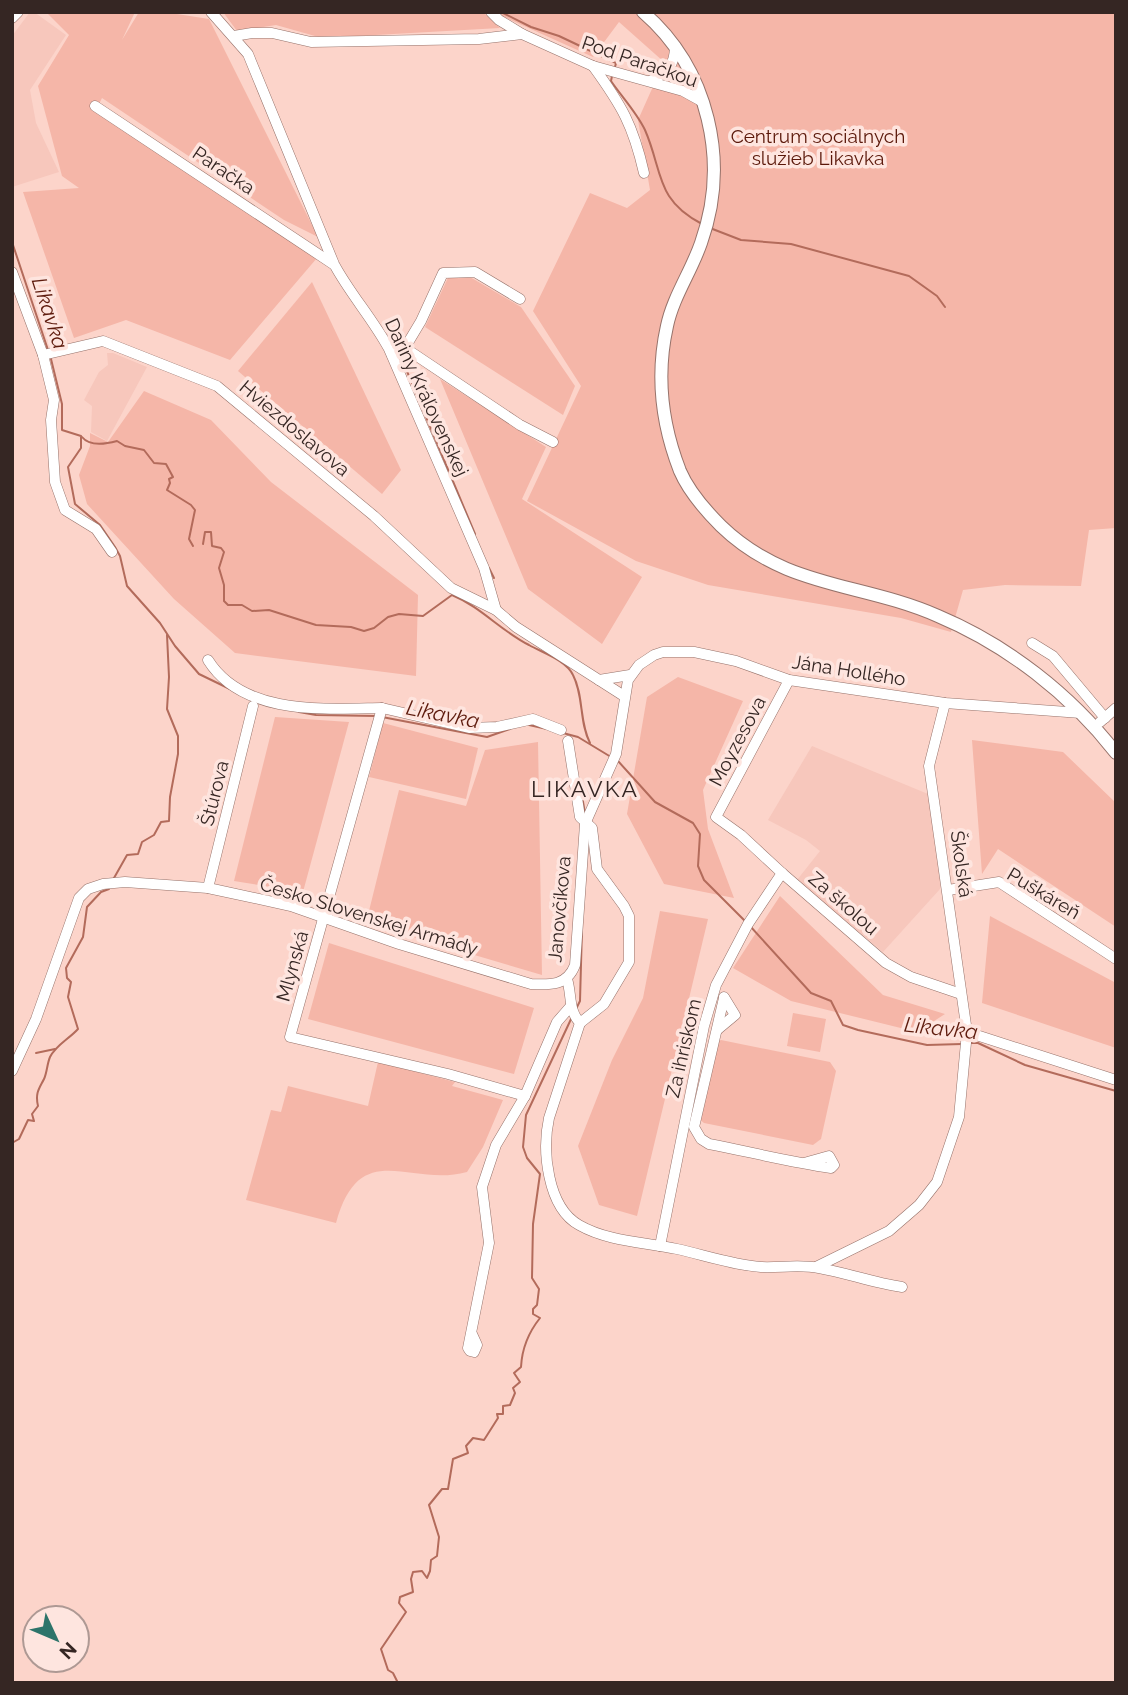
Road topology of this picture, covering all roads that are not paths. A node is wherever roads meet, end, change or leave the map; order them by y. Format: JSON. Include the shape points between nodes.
{"nodes":[{"id":1,"x":18,"y":12,"type":"edge"},
{"id":2,"x":211,"y":12,"type":"edge"},
{"id":3,"x":491,"y":12,"type":"edge"},
{"id":4,"x":643,"y":12,"type":"edge"},
{"id":5,"x":12,"y":18,"type":"edge"},
{"id":6,"x":522,"y":34,"type":"junction"},
{"id":7,"x":234,"y":36,"type":"junction"},
{"id":8,"x":675,"y":46,"type":"junction"},
{"id":9,"x":593,"y":66,"type":"junction"},
{"id":10,"x":650,"y":82,"type":"junction"},
{"id":11,"x":703,"y":102,"type":"junction"},
{"id":12,"x":95,"y":106,"type":"dead end"},
{"id":13,"x":643,"y":173,"type":"dead end"},
{"id":14,"x":334,"y":264,"type":"junction"},
{"id":15,"x":12,"y":271,"type":"edge"},
{"id":16,"x":520,"y":299,"type":"dead end"},
{"id":17,"x":403,"y":351,"type":"junction"},
{"id":18,"x":43,"y":355,"type":"junction"},
{"id":19,"x":392,"y":355,"type":"junction"},
{"id":20,"x":553,"y":442,"type":"dead end"},
{"id":21,"x":112,"y":552,"type":"dead end"},
{"id":22,"x":491,"y":590,"type":"junction"},
{"id":23,"x":477,"y":601,"type":"junction"},
{"id":24,"x":496,"y":610,"type":"junction"},
{"id":25,"x":1032,"y":643,"type":"dead end"},
{"id":26,"x":208,"y":660,"type":"dead end"},
{"id":27,"x":631,"y":674,"type":"junction"},
{"id":28,"x":599,"y":680,"type":"junction"},
{"id":29,"x":789,"y":680,"type":"junction"},
{"id":30,"x":624,"y":696,"type":"junction"},
{"id":31,"x":945,"y":703,"type":"junction"},
{"id":32,"x":253,"y":706,"type":"dead end"},
{"id":33,"x":1116,"y":708,"type":"edge"},
{"id":34,"x":381,"y":713,"type":"junction"},
{"id":35,"x":1081,"y":713,"type":"junction"},
{"id":36,"x":1100,"y":722,"type":"junction"},
{"id":37,"x":561,"y":730,"type":"dead end"},
{"id":38,"x":568,"y":741,"type":"dead end"},
{"id":39,"x":1116,"y":753,"type":"edge"},
{"id":40,"x":716,"y":817,"type":"joint"},
{"id":41,"x":585,"y":824,"type":"junction"},
{"id":42,"x":782,"y":873,"type":"junction"},
{"id":43,"x":208,"y":888,"type":"junction"},
{"id":44,"x":948,"y":890,"type":"junction"},
{"id":45,"x":324,"y":917,"type":"junction"},
{"id":46,"x":1116,"y":959,"type":"edge"},
{"id":47,"x":566,"y":979,"type":"junction"},
{"id":48,"x":716,"y":985,"type":"junction"},
{"id":49,"x":961,"y":994,"type":"junction"},
{"id":50,"x":570,"y":1007,"type":"junction"},
{"id":51,"x":580,"y":1023,"type":"junction"},
{"id":52,"x":967,"y":1032,"type":"junction"},
{"id":53,"x":12,"y":1071,"type":"edge"},
{"id":54,"x":1116,"y":1080,"type":"edge"},
{"id":55,"x":525,"y":1096,"type":"junction"},
{"id":56,"x":804,"y":1163,"type":"dead end"},
{"id":57,"x":660,"y":1246,"type":"junction"},
{"id":58,"x":816,"y":1267,"type":"junction"},
{"id":59,"x":902,"y":1287,"type":"dead end"},
{"id":60,"x":472,"y":1334,"type":"dead end"}],
"edges":[{"from":1,"to":5,"type":"street"},
{"from":2,"to":7,"type":"street","name":"Dariny Kráľovenskej"},
{"from":3,"to":6,"type":"street","name":"Pod Paračkou"},
{"from":4,"to":8,"type":"main road"},
{"from":6,"to":7,"type":"street","via":[[311,42],[272,33]]},
{"from":6,"to":9,"type":"street","name":"Pod Paračkou"},
{"from":7,"to":14,"type":"street","name":"Dariny Kráľovenskej","via":[[261,81]]},
{"from":8,"to":10,"type":"street","via":[[672,67]]},
{"from":8,"to":11,"type":"main road"},
{"from":9,"to":10,"type":"street","name":"Pod Paračkou"},
{"from":9,"to":13,"type":"street","via":[[632,126]]},
{"from":10,"to":11,"type":"street","name":"Pod Paračkou"},
{"from":11,"to":35,"type":"main road","via":[[715,174],[709,218],[674,302],[663,349],[666,424],[686,483],[738,541],[782,568],[922,609],[974,633],[1037,674]]},
{"from":12,"to":14,"type":"street","name":"Paračka"},
{"from":14,"to":19,"type":"street","name":"Dariny Kráľovenskej"},
{"from":15,"to":18,"type":"street"},
{"from":16,"to":17,"type":"street","via":[[475,272],[443,273]]},
{"from":17,"to":19,"type":"street"},
{"from":17,"to":20,"type":"street"},
{"from":18,"to":21,"type":"street","via":[[54,400],[55,482],[65,510],[96,529]]},
{"from":18,"to":23,"type":"street","name":"Hviezdoslavova","via":[[103,341],[217,386],[374,516],[451,588]]},
{"from":19,"to":22,"type":"street","name":"Dariny Kráľovenskej"},
{"from":22,"to":23,"type":"street"},
{"from":22,"to":24,"type":"street","name":"Dariny Kráľovenskej"},
{"from":23,"to":24,"type":"street","name":"Hviezdoslavova"},
{"from":24,"to":28,"type":"street"},
{"from":25,"to":36,"type":"street","via":[[1053,656]]},
{"from":26,"to":34,"type":"street","via":[[220,677],[253,697],[308,710]]},
{"from":27,"to":28,"type":"street","name":"Jána Hollého"},
{"from":27,"to":29,"type":"street","name":"Jána Hollého","via":[[654,655],[680,652],[736,661]]},
{"from":27,"to":30,"type":"street","name":"Janovčíkova"},
{"from":28,"to":30,"type":"street"},
{"from":29,"to":31,"type":"street","name":"Jána Hollého"},
{"from":29,"to":40,"type":"street","name":"Moyzesova"},
{"from":30,"to":41,"type":"street","name":"Janovčíkova","via":[[612,765]]},
{"from":31,"to":35,"type":"street","name":"Jána Hollého"},
{"from":31,"to":44,"type":"street","name":"Školská","via":[[929,766]]},
{"from":32,"to":43,"type":"street","name":"Štúrova"},
{"from":33,"to":36,"type":"street"},
{"from":34,"to":37,"type":"street","via":[[469,728],[533,719]]},
{"from":34,"to":45,"type":"street","name":"Mlynská"},
{"from":35,"to":36,"type":"main road"},
{"from":36,"to":39,"type":"main road"},
{"from":38,"to":41,"type":"street"},
{"from":40,"to":42,"type":"street","name":"Za školou"},
{"from":41,"to":47,"type":"street","name":"Janovčíkova","via":[[575,965]]},
{"from":41,"to":51,"type":"street","via":[[592,828],[597,869],[629,916],[629,962],[604,1004]]},
{"from":42,"to":48,"type":"street","name":"Za ihriskom"},
{"from":42,"to":49,"type":"street","name":"Za školou","via":[[886,963]]},
{"from":43,"to":45,"type":"street","name":"Česko Slovenskej Armády"},
{"from":43,"to":53,"type":"street","name":"Česko Slovenskej Armády","via":[[125,882],[88,889],[79,898],[36,1019]]},
{"from":44,"to":46,"type":"street","name":"Puškáreň","via":[[999,882]]},
{"from":44,"to":49,"type":"street","name":"Školská"},
{"from":45,"to":47,"type":"street","name":"Česko Slovenskej Armády","via":[[531,984],[556,985]]},
{"from":45,"to":55,"type":"street","name":"Mlynská","via":[[290,1037]]},
{"from":47,"to":50,"type":"street","name":"Janovčíkova"},
{"from":48,"to":56,"type":"street","via":[[735,1015],[716,1031],[694,1127],[709,1144]]},
{"from":48,"to":57,"type":"street","name":"Za ihriskom"},
{"from":49,"to":52,"type":"street","name":"Školská"},
{"from":50,"to":51,"type":"street","name":"Janovčíkova"},
{"from":50,"to":55,"type":"street","via":[[557,1023]]},
{"from":51,"to":57,"type":"street","via":[[546,1134],[552,1186],[579,1225],[611,1238]]},
{"from":52,"to":54,"type":"street"},
{"from":52,"to":58,"type":"street","name":"Školská","via":[[960,1117],[937,1182],[890,1231]]},
{"from":55,"to":60,"type":"street","via":[[496,1145],[482,1187],[489,1243]]},
{"from":57,"to":58,"type":"street","via":[[758,1267]]},
{"from":58,"to":59,"type":"street"}]}
